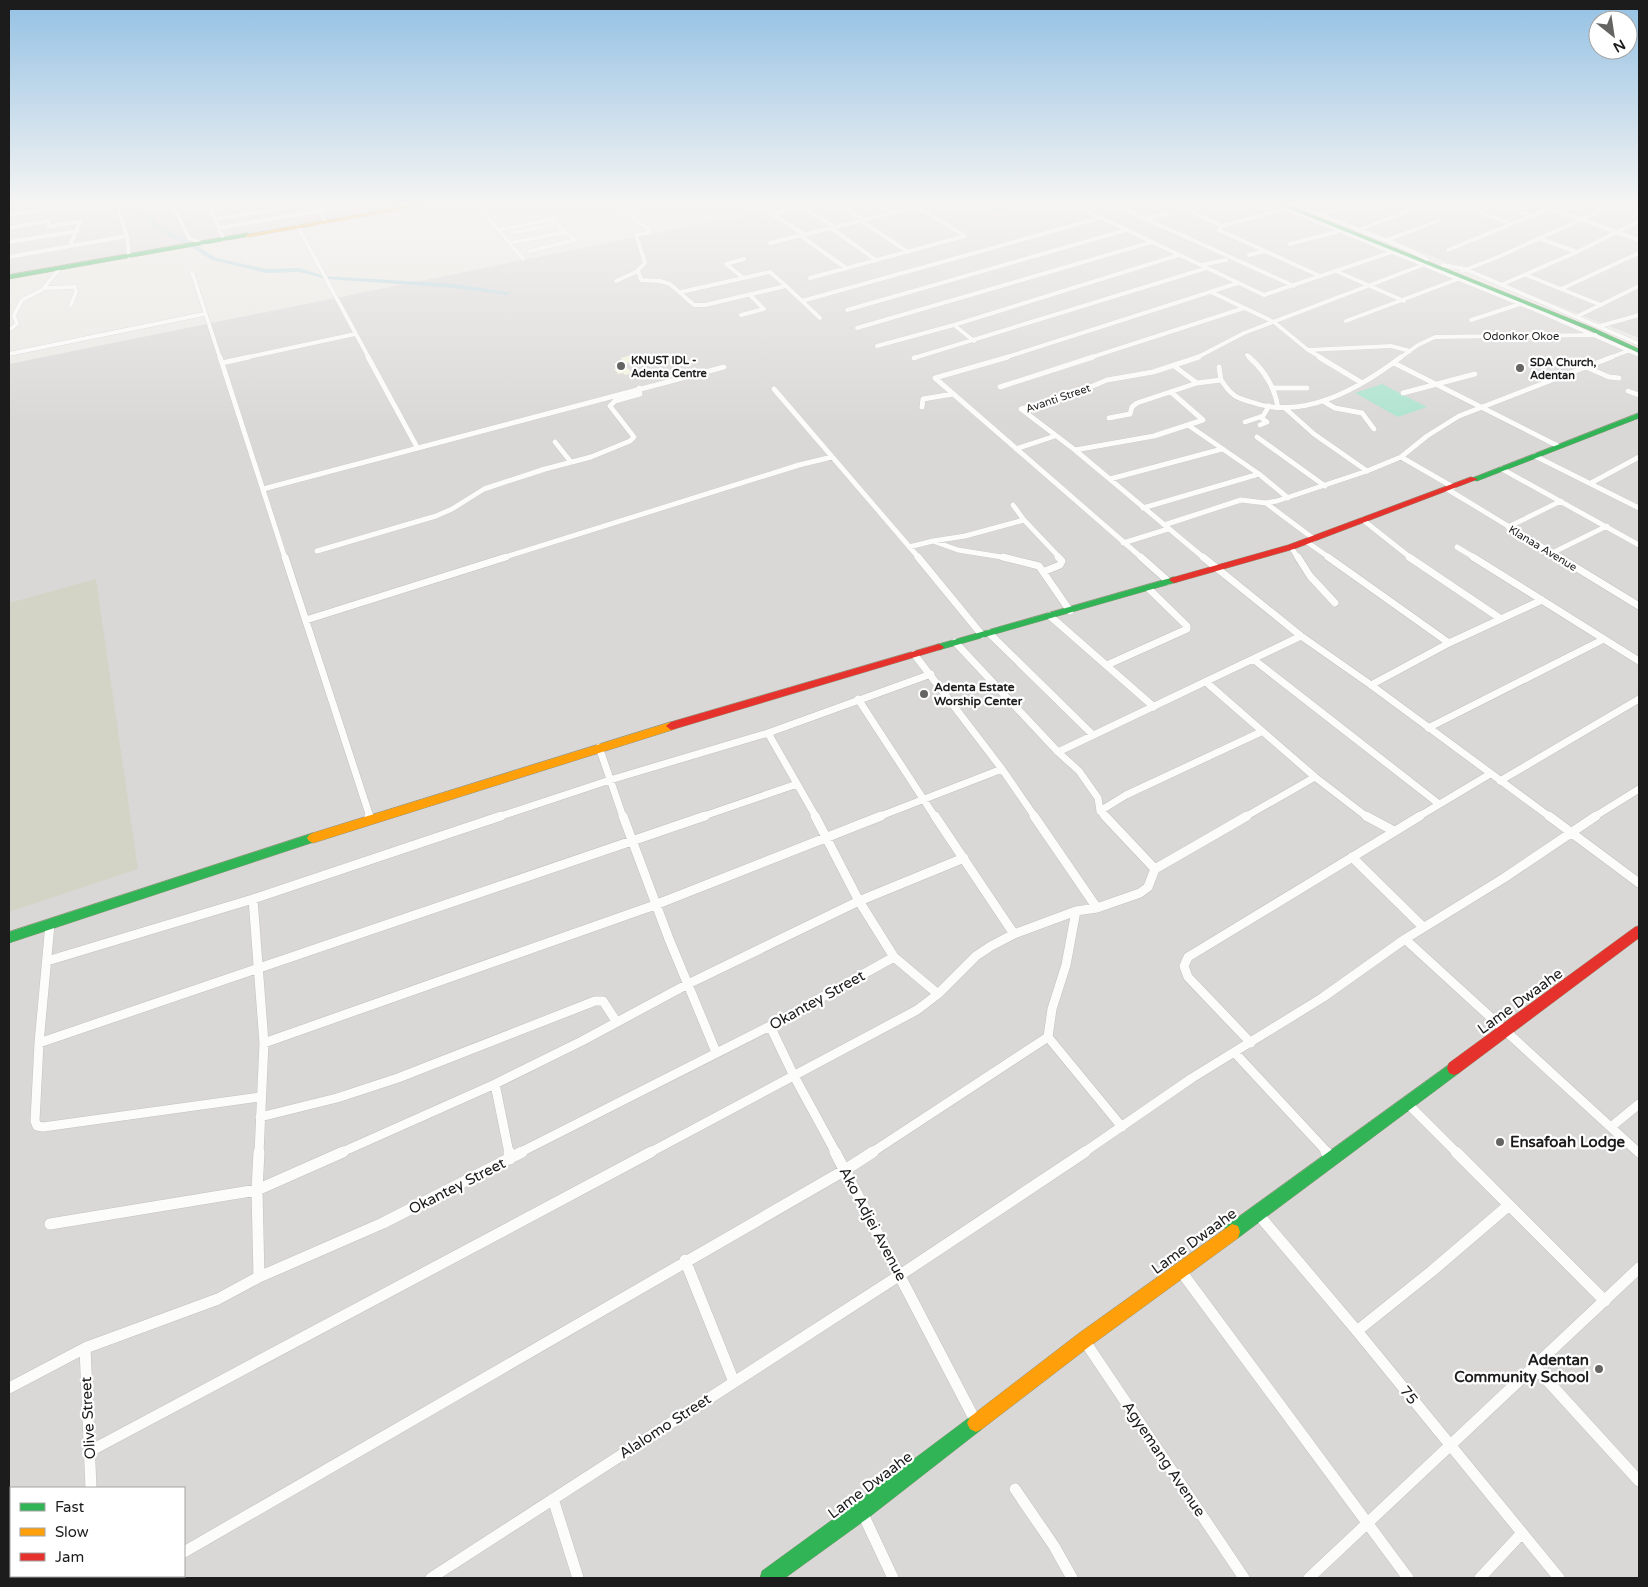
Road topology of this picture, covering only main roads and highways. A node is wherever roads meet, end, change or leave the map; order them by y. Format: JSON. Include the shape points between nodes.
{"nodes":[{"id":1,"x":1462,"y":277,"type":"edge"},
{"id":2,"x":1465,"y":277,"type":"edge"},
{"id":3,"x":1505,"y":287,"type":"junction"},
{"id":4,"x":1521,"y":301,"type":"road end"},
{"id":5,"x":1637,"y":347,"type":"edge"},
{"id":6,"x":1639,"y":415,"type":"edge"},
{"id":7,"x":1639,"y":932,"type":"edge"},
{"id":8,"x":9,"y":938,"type":"edge"},
{"id":9,"x":769,"y":1578,"type":"edge"}],
"edges":[{"from":1,"to":5,"type":"main road"},
{"from":2,"to":3,"type":"main road"},
{"from":3,"to":4,"type":"main road"},
{"from":3,"to":5,"type":"main road"},
{"from":6,"to":8,"type":"main road","via":[[1291,547],[599,747]]},
{"from":7,"to":9,"type":"main road","name":"Lame Dwaahe","via":[[1084,1340]]}]}
